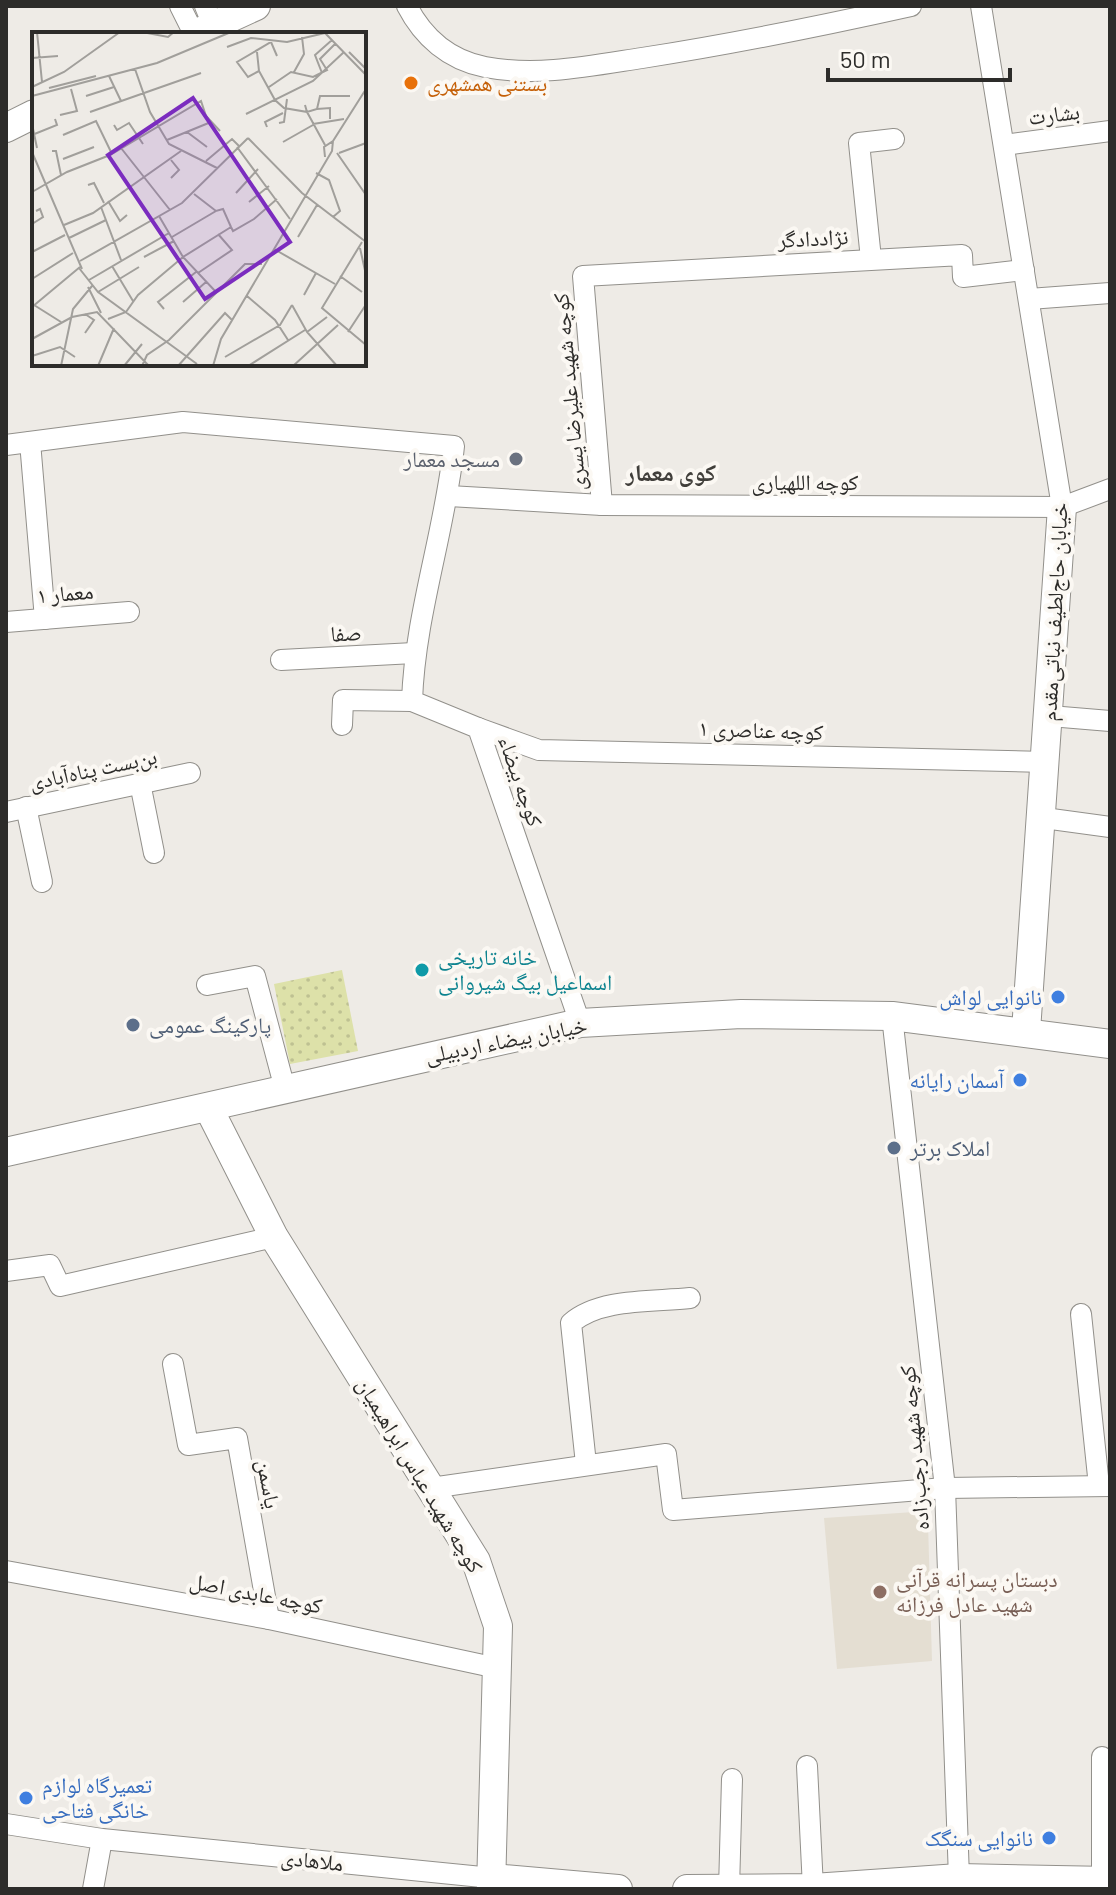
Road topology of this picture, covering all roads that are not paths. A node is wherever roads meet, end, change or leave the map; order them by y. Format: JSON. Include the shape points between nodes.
{"nodes":[{"id":1,"x":180,"y":6,"type":"edge"},
{"id":2,"x":256,"y":6,"type":"edge"},
{"id":3,"x":407,"y":6,"type":"edge"},
{"id":4,"x":911,"y":6,"type":"edge"},
{"id":5,"x":981,"y":6,"type":"edge"},
{"id":6,"x":202,"y":25,"type":"edge"},
{"id":7,"x":32,"y":115,"type":"edge"},
{"id":8,"x":6,"y":128,"type":"edge"},
{"id":9,"x":1110,"y":131,"type":"edge"},
{"id":10,"x":894,"y":139,"type":"dead end"},
{"id":11,"x":1004,"y":145,"type":"junction"},
{"id":12,"x":871,"y":259,"type":"junction"},
{"id":13,"x":1024,"y":270,"type":"junction"},
{"id":14,"x":583,"y":276,"type":"joint"},
{"id":15,"x":1110,"y":293,"type":"edge"},
{"id":16,"x":1029,"y":299,"type":"junction"},
{"id":17,"x":30,"y":442,"type":"junction"},
{"id":18,"x":6,"y":445,"type":"edge"},
{"id":19,"x":1110,"y":489,"type":"edge"},
{"id":20,"x":449,"y":496,"type":"junction"},
{"id":21,"x":602,"y":505,"type":"junction"},
{"id":22,"x":1062,"y":507,"type":"junction"},
{"id":23,"x":129,"y":612,"type":"dead end"},
{"id":24,"x":45,"y":619,"type":"junction"},
{"id":25,"x":6,"y":622,"type":"edge"},
{"id":26,"x":414,"y":653,"type":"junction"},
{"id":27,"x":281,"y":660,"type":"dead end"},
{"id":28,"x":412,"y":701,"type":"junction"},
{"id":29,"x":1050,"y":716,"type":"junction"},
{"id":30,"x":1110,"y":721,"type":"edge"},
{"id":31,"x":342,"y":725,"type":"dead end"},
{"id":32,"x":478,"y":728,"type":"junction"},
{"id":33,"x":1046,"y":762,"type":"junction"},
{"id":34,"x":190,"y":773,"type":"dead end"},
{"id":35,"x":140,"y":783,"type":"junction"},
{"id":36,"x":16,"y":810,"type":"edge"},
{"id":37,"x":1044,"y":818,"type":"junction"},
{"id":38,"x":1110,"y":827,"type":"edge"},
{"id":39,"x":154,"y":853,"type":"dead end"},
{"id":40,"x":42,"y":882,"type":"dead end"},
{"id":41,"x":207,"y":985,"type":"dead end"},
{"id":42,"x":892,"y":1016,"type":"junction"},
{"id":43,"x":580,"y":1023,"type":"junction"},
{"id":44,"x":1026,"y":1031,"type":"junction"},
{"id":45,"x":1110,"y":1044,"type":"edge"},
{"id":46,"x":285,"y":1089,"type":"junction"},
{"id":47,"x":209,"y":1109,"type":"junction"},
{"id":48,"x":6,"y":1152,"type":"edge"},
{"id":49,"x":274,"y":1237,"type":"junction"},
{"id":50,"x":6,"y":1271,"type":"edge"},
{"id":51,"x":690,"y":1298,"type":"dead end"},
{"id":52,"x":1081,"y":1314,"type":"dead end"},
{"id":53,"x":173,"y":1364,"type":"dead end"},
{"id":54,"x":586,"y":1464,"type":"junction"},
{"id":55,"x":1104,"y":1486,"type":"edge"},
{"id":56,"x":431,"y":1488,"type":"junction"},
{"id":57,"x":945,"y":1488,"type":"junction"},
{"id":58,"x":6,"y":1571,"type":"edge"},
{"id":59,"x":269,"y":1619,"type":"junction"},
{"id":60,"x":497,"y":1668,"type":"junction"},
{"id":61,"x":1102,"y":1757,"type":"dead end"},
{"id":62,"x":807,"y":1766,"type":"dead end"},
{"id":63,"x":732,"y":1779,"type":"dead end"},
{"id":64,"x":6,"y":1824,"type":"edge"},
{"id":65,"x":102,"y":1839,"type":"junction"},
{"id":66,"x":959,"y":1878,"type":"junction"},
{"id":67,"x":1094,"y":1882,"type":"edge"},
{"id":68,"x":491,"y":1883,"type":"edge"},
{"id":69,"x":729,"y":1888,"type":"edge"},
{"id":70,"x":813,"y":1888,"type":"edge"},
{"id":71,"x":93,"y":1889,"type":"edge"},
{"id":72,"x":618,"y":1889,"type":"edge"},
{"id":73,"x":687,"y":1889,"type":"edge"}],
"edges":[{"from":1,"to":6,"type":"street"},
{"from":2,"to":6,"type":"street"},
{"from":3,"to":4,"type":"street","via":[[420,31],[440,49],[481,66],[549,71],[749,42]]},
{"from":5,"to":11,"type":"street","name":"خیابان حاج‌لطیف نباتی‌مقدم"},
{"from":7,"to":8,"type":"street"},
{"from":9,"to":11,"type":"street","name":"بشارت"},
{"from":10,"to":12,"type":"street","via":[[859,143]]},
{"from":11,"to":13,"type":"street","name":"خیابان حاج‌لطیف نباتی‌مقدم"},
{"from":12,"to":13,"type":"street","name":"نژاددادگر","via":[[962,255],[963,277]]},
{"from":12,"to":14,"type":"street","name":"نژاددادگر"},
{"from":13,"to":16,"type":"street","name":"خیابان حاج‌لطیف نباتی‌مقدم"},
{"from":14,"to":21,"type":"street","name":"کوچه شهید علیرضا یسری"},
{"from":15,"to":16,"type":"street"},
{"from":16,"to":22,"type":"street","name":"خیابان حاج‌لطیف نباتی‌مقدم"},
{"from":17,"to":18,"type":"street"},
{"from":17,"to":20,"type":"street","via":[[183,422],[454,446]]},
{"from":17,"to":24,"type":"street"},
{"from":19,"to":22,"type":"street","name":"کوچه اللهیاری"},
{"from":20,"to":21,"type":"street","name":"کوچه اللهیاری"},
{"from":20,"to":26,"type":"street"},
{"from":21,"to":22,"type":"street","name":"کوچه اللهیاری"},
{"from":22,"to":29,"type":"street","name":"خیابان حاج‌لطیف نباتی‌مقدم"},
{"from":23,"to":24,"type":"street","name":"معمار ۱"},
{"from":24,"to":25,"type":"street","name":"معمار ۱"},
{"from":26,"to":27,"type":"street","name":"صفا"},
{"from":26,"to":28,"type":"street"},
{"from":28,"to":31,"type":"street","via":[[343,700]]},
{"from":28,"to":32,"type":"street","name":"کوچه بیضاء"},
{"from":29,"to":30,"type":"street"},
{"from":29,"to":33,"type":"street","name":"خیابان حاج‌لطیف نباتی‌مقدم"},
{"from":32,"to":33,"type":"street","name":"کوچه عناصری ۱","via":[[539,750]]},
{"from":32,"to":43,"type":"street","name":"کوچه بیضاء"},
{"from":33,"to":37,"type":"street","name":"خیابان حاج‌لطیف نباتی‌مقدم"},
{"from":34,"to":35,"type":"street","name":"بن‌بست پناه‌آبادی"},
{"from":35,"to":36,"type":"street","name":"بن‌بست پناه‌آبادی"},
{"from":35,"to":39,"type":"street"},
{"from":36,"to":40,"type":"street"},
{"from":37,"to":38,"type":"street"},
{"from":37,"to":44,"type":"street","name":"خیابان حاج‌لطیف نباتی‌مقدم"},
{"from":41,"to":46,"type":"street","via":[[255,976]]},
{"from":42,"to":43,"type":"street","name":"خیابان بیضاء اردبیلی","via":[[741,1014]]},
{"from":42,"to":44,"type":"street","name":"خیابان بیضاء اردبیلی"},
{"from":42,"to":57,"type":"street","name":"کوچه شهید رجب‌زاده"},
{"from":43,"to":46,"type":"street","name":"خیابان بیضاء اردبیلی"},
{"from":44,"to":45,"type":"street","name":"خیابان بیضاء اردبیلی"},
{"from":46,"to":47,"type":"street","name":"خیابان بیضاء اردبیلی"},
{"from":47,"to":48,"type":"street","name":"خیابان بیضاء اردبیلی"},
{"from":47,"to":49,"type":"street","name":"کوچه شهید عباس ابراهیمیان"},
{"from":49,"to":50,"type":"street","via":[[60,1286],[50,1265]]},
{"from":49,"to":56,"type":"street","name":"کوچه شهید عباس ابراهیمیان"},
{"from":51,"to":54,"type":"street","via":[[584,1311],[571,1323]]},
{"from":52,"to":55,"type":"street"},
{"from":53,"to":59,"type":"street","name":"یاسمن","via":[[188,1445],[237,1438]]},
{"from":54,"to":56,"type":"street"},
{"from":54,"to":57,"type":"street","via":[[666,1454],[673,1510]]},
{"from":55,"to":57,"type":"street"},
{"from":56,"to":60,"type":"street","name":"کوچه شهید عباس ابراهیمیان","via":[[476,1561],[488,1591],[498,1626]]},
{"from":57,"to":66,"type":"street","name":"کوچه شهید رجب‌زاده"},
{"from":58,"to":59,"type":"street","name":"کوچه عابدی اصل"},
{"from":59,"to":60,"type":"street","name":"کوچه عابدی اصل"},
{"from":60,"to":68,"type":"street","name":"کوچه شهید عباس ابراهیمیان"},
{"from":61,"to":67,"type":"street"},
{"from":62,"to":70,"type":"street"},
{"from":63,"to":69,"type":"street"},
{"from":64,"to":65,"type":"street","name":"ملاهادی"},
{"from":65,"to":68,"type":"street","name":"ملاهادی"},
{"from":65,"to":71,"type":"street"},
{"from":66,"to":67,"type":"street"},
{"from":66,"to":70,"type":"street"},
{"from":68,"to":72,"type":"street","name":"ملاهادی"},
{"from":69,"to":70,"type":"street"},
{"from":69,"to":73,"type":"street"}]}
